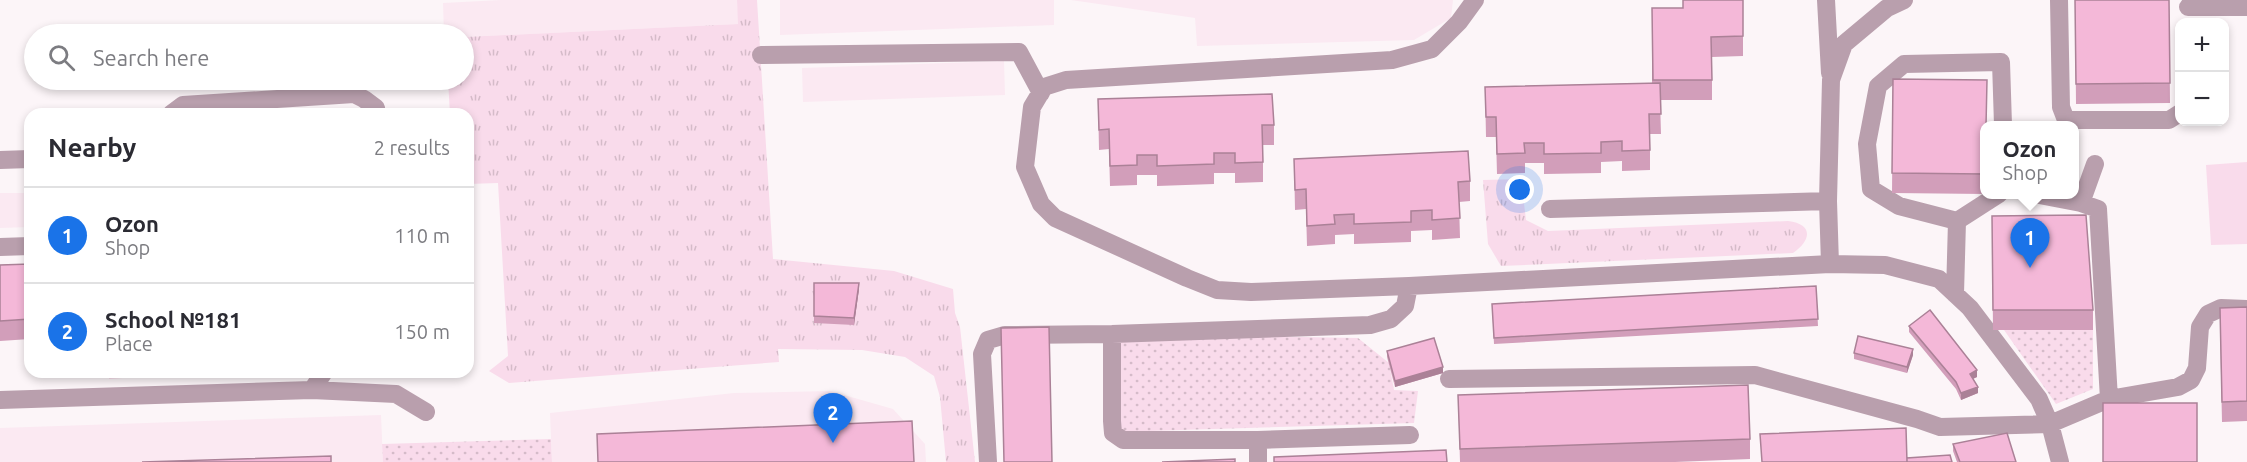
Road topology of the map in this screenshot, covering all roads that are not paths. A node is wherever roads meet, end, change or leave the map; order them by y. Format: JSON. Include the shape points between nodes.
{"nodes":[{"id":1,"x":1475,"y":0,"type":"edge"},
{"id":2,"x":1826,"y":0,"type":"edge"},
{"id":3,"x":1904,"y":0,"type":"edge"},
{"id":4,"x":2059,"y":0,"type":"edge"},
{"id":5,"x":2247,"y":7,"type":"edge"},
{"id":6,"x":2188,"y":10,"type":"edge"},
{"id":7,"x":761,"y":55,"type":"dead end"},
{"id":8,"x":1831,"y":80,"type":"junction"},
{"id":9,"x":1041,"y":93,"type":"junction"},
{"id":10,"x":179,"y":108,"type":"edge"},
{"id":11,"x":376,"y":108,"type":"edge"},
{"id":12,"x":2175,"y":116,"type":"edge"},
{"id":13,"x":2003,"y":121,"type":"edge"},
{"id":14,"x":24,"y":159,"type":"edge"},
{"id":15,"x":0,"y":160,"type":"edge"},
{"id":16,"x":2095,"y":164,"type":"dead end"},
{"id":17,"x":1993,"y":199,"type":"edge"},
{"id":18,"x":2058,"y":199,"type":"edge"},
{"id":19,"x":1828,"y":201,"type":"junction"},
{"id":20,"x":2081,"y":203,"type":"junction"},
{"id":21,"x":1550,"y":209,"type":"dead end"},
{"id":22,"x":1957,"y":221,"type":"junction"},
{"id":23,"x":24,"y":246,"type":"edge"},
{"id":24,"x":0,"y":247,"type":"edge"},
{"id":25,"x":1830,"y":264,"type":"junction"},
{"id":26,"x":1409,"y":286,"type":"junction"},
{"id":27,"x":1955,"y":294,"type":"junction"},
{"id":28,"x":2247,"y":309,"type":"edge"},
{"id":29,"x":1112,"y":334,"type":"junction"},
{"id":30,"x":320,"y":378,"type":"edge"},
{"id":31,"x":1449,"y":379,"type":"dead end"},
{"id":32,"x":312,"y":390,"type":"junction"},
{"id":33,"x":2109,"y":399,"type":"junction"},
{"id":34,"x":0,"y":400,"type":"edge"},
{"id":35,"x":426,"y":412,"type":"dead end"},
{"id":36,"x":2050,"y":424,"type":"junction"},
{"id":37,"x":1410,"y":435,"type":"dead end"},
{"id":38,"x":1258,"y":440,"type":"junction"},
{"id":39,"x":988,"y":462,"type":"edge"},
{"id":40,"x":1257,"y":462,"type":"edge"},
{"id":41,"x":2060,"y":462,"type":"edge"}],
"edges":[{"from":1,"to":9,"type":"lane","via":[[1432,49],[1392,60],[1066,80],[1044,87]]},
{"from":2,"to":8,"type":"lane"},
{"from":3,"to":8,"type":"lane","via":[[1887,8],[1844,44]]},
{"from":4,"to":12,"type":"lane","via":[[2061,107],[2066,120],[2169,120]]},
{"from":5,"to":6,"type":"lane"},
{"from":7,"to":9,"type":"lane","via":[[1019,52]]},
{"from":8,"to":19,"type":"lane"},
{"from":9,"to":26,"type":"lane","via":[[1032,107],[1025,167],[1041,204],[1055,218],[1217,290]]},
{"from":10,"to":11,"type":"lane","via":[[354,94]]},
{"from":13,"to":22,"type":"lane","via":[[2001,63],[1904,64],[1878,86],[1867,144],[1871,189],[1899,206]]},
{"from":14,"to":15,"type":"lane"},
{"from":16,"to":20,"type":"lane"},
{"from":17,"to":22,"type":"lane"},
{"from":18,"to":20,"type":"lane"},
{"from":19,"to":21,"type":"lane"},
{"from":19,"to":25,"type":"lane"},
{"from":20,"to":33,"type":"lane","via":[[2098,209]]},
{"from":22,"to":27,"type":"lane"},
{"from":23,"to":24,"type":"lane"},
{"from":25,"to":26,"type":"lane"},
{"from":25,"to":27,"type":"lane","via":[[1885,265],[1939,279]]},
{"from":26,"to":29,"type":"lane","via":[[1405,306],[1391,319],[1370,325]]},
{"from":27,"to":36,"type":"lane","via":[[2039,399]]},
{"from":28,"to":33,"type":"lane","via":[[2221,308],[2208,314],[2200,327],[2197,368],[2191,380],[2178,387]]},
{"from":29,"to":38,"type":"lane","via":[[1113,433],[1123,440]]},
{"from":29,"to":39,"type":"lane","via":[[1005,335],[988,340],[982,354]]},
{"from":30,"to":32,"type":"lane"},
{"from":31,"to":36,"type":"lane","via":[[1755,375],[1940,427]]},
{"from":32,"to":34,"type":"lane"},
{"from":32,"to":35,"type":"lane","via":[[396,394]]},
{"from":33,"to":36,"type":"lane"},
{"from":36,"to":41,"type":"lane"},
{"from":37,"to":38,"type":"lane"},
{"from":38,"to":40,"type":"lane"}]}
